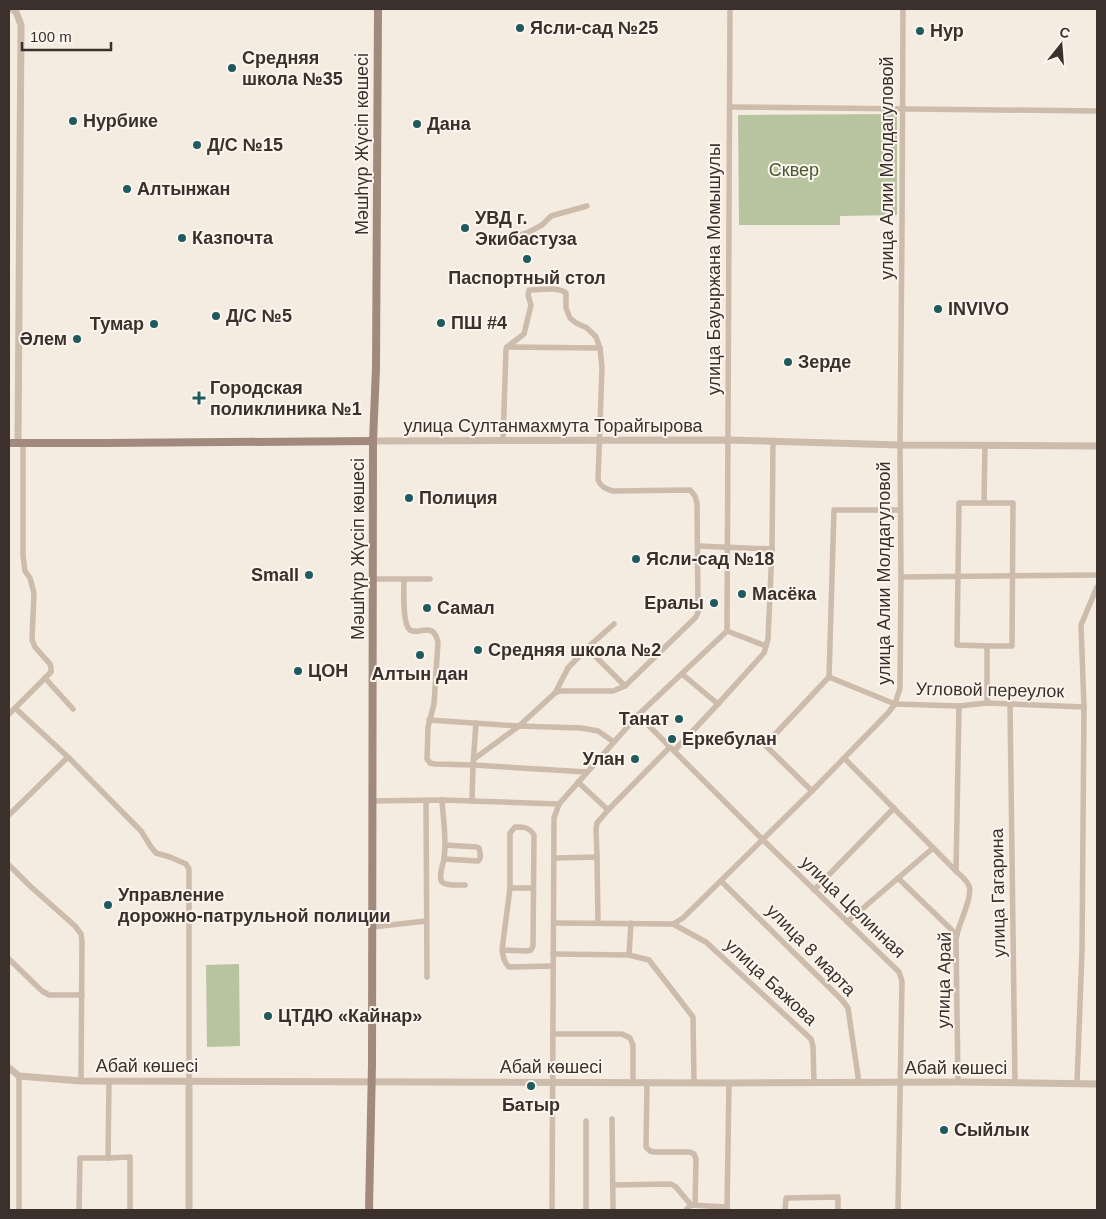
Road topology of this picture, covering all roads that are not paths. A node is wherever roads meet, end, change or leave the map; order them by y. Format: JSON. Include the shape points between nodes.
{"nodes":[{"id":1,"x":12,"y":9,"type":"edge"},
{"id":2,"x":378,"y":9,"type":"edge"},
{"id":3,"x":730,"y":9,"type":"edge"},
{"id":4,"x":903,"y":9,"type":"edge"},
{"id":5,"x":730,"y":107,"type":"junction"},
{"id":6,"x":903,"y":108,"type":"junction"},
{"id":7,"x":1097,"y":111,"type":"edge"},
{"id":8,"x":587,"y":206,"type":"dead end"},
{"id":9,"x":508,"y":239,"type":"dead end"},
{"id":10,"x":507,"y":347,"type":"junction"},
{"id":11,"x":600,"y":348,"type":"junction"},
{"id":12,"x":728,"y":440,"type":"junction"},
{"id":13,"x":373,"y":441,"type":"junction"},
{"id":14,"x":503,"y":441,"type":"junction"},
{"id":15,"x":599,"y":441,"type":"junction"},
{"id":16,"x":773,"y":442,"type":"junction"},
{"id":17,"x":9,"y":443,"type":"edge"},
{"id":18,"x":21,"y":443,"type":"junction"},
{"id":19,"x":900,"y":445,"type":"junction"},
{"id":20,"x":985,"y":445,"type":"junction"},
{"id":21,"x":1097,"y":446,"type":"edge"},
{"id":22,"x":984,"y":503,"type":"junction"},
{"id":23,"x":900,"y":510,"type":"junction"},
{"id":24,"x":698,"y":546,"type":"junction"},
{"id":25,"x":727,"y":547,"type":"junction"},
{"id":26,"x":772,"y":548,"type":"junction"},
{"id":27,"x":1097,"y":575,"type":"edge"},
{"id":28,"x":958,"y":576,"type":"junction"},
{"id":29,"x":1012,"y":576,"type":"junction"},
{"id":30,"x":901,"y":577,"type":"junction"},
{"id":31,"x":373,"y":578,"type":"junction"},
{"id":32,"x":430,"y":579,"type":"dead end"},
{"id":33,"x":404,"y":580,"type":"junction"},
{"id":34,"x":1097,"y":587,"type":"edge"},
{"id":35,"x":614,"y":624,"type":"dead end"},
{"id":36,"x":727,"y":631,"type":"junction"},
{"id":37,"x":766,"y":646,"type":"junction"},
{"id":38,"x":987,"y":646,"type":"junction"},
{"id":39,"x":587,"y":648,"type":"junction"},
{"id":40,"x":682,"y":674,"type":"junction"},
{"id":41,"x":829,"y":676,"type":"junction"},
{"id":42,"x":45,"y":678,"type":"junction"},
{"id":43,"x":625,"y":686,"type":"junction"},
{"id":44,"x":555,"y":693,"type":"junction"},
{"id":45,"x":987,"y":703,"type":"junction"},
{"id":46,"x":1010,"y":703,"type":"junction"},
{"id":47,"x":718,"y":704,"type":"junction"},
{"id":48,"x":895,"y":704,"type":"junction"},
{"id":49,"x":958,"y":706,"type":"junction"},
{"id":50,"x":1084,"y":707,"type":"junction"},
{"id":51,"x":16,"y":708,"type":"junction"},
{"id":52,"x":72,"y":709,"type":"dead end"},
{"id":53,"x":9,"y":714,"type":"edge"},
{"id":54,"x":638,"y":715,"type":"junction"},
{"id":55,"x":429,"y":720,"type":"junction"},
{"id":56,"x":476,"y":724,"type":"junction"},
{"id":57,"x":519,"y":726,"type":"junction"},
{"id":58,"x":614,"y":742,"type":"junction"},
{"id":59,"x":672,"y":749,"type":"junction"},
{"id":60,"x":68,"y":758,"type":"junction"},
{"id":61,"x":844,"y":758,"type":"junction"},
{"id":62,"x":473,"y":762,"type":"junction"},
{"id":63,"x":587,"y":772,"type":"junction"},
{"id":64,"x":578,"y":782,"type":"junction"},
{"id":65,"x":812,"y":791,"type":"junction"},
{"id":66,"x":426,"y":800,"type":"junction"},
{"id":67,"x":442,"y":800,"type":"junction"},
{"id":68,"x":372,"y":801,"type":"junction"},
{"id":69,"x":472,"y":801,"type":"junction"},
{"id":70,"x":559,"y":804,"type":"junction"},
{"id":71,"x":894,"y":808,"type":"junction"},
{"id":72,"x":608,"y":810,"type":"junction"},
{"id":73,"x":9,"y":815,"type":"edge"},
{"id":74,"x":762,"y":840,"type":"junction"},
{"id":75,"x":445,"y":846,"type":"junction"},
{"id":76,"x":933,"y":848,"type":"junction"},
{"id":77,"x":597,"y":857,"type":"junction"},
{"id":78,"x":554,"y":858,"type":"junction"},
{"id":79,"x":444,"y":859,"type":"junction"},
{"id":80,"x":9,"y":864,"type":"edge"},
{"id":81,"x":956,"y":871,"type":"junction"},
{"id":82,"x":898,"y":878,"type":"junction"},
{"id":83,"x":721,"y":881,"type":"junction"},
{"id":84,"x":465,"y":885,"type":"dead end"},
{"id":85,"x":510,"y":888,"type":"junction"},
{"id":86,"x":533,"y":888,"type":"junction"},
{"id":87,"x":814,"y":890,"type":"junction"},
{"id":88,"x":426,"y":921,"type":"junction"},
{"id":89,"x":847,"y":922,"type":"junction"},
{"id":90,"x":554,"y":923,"type":"junction"},
{"id":91,"x":598,"y":923,"type":"junction"},
{"id":92,"x":630,"y":924,"type":"junction"},
{"id":93,"x":674,"y":924,"type":"junction"},
{"id":94,"x":372,"y":927,"type":"junction"},
{"id":95,"x":957,"y":934,"type":"junction"},
{"id":96,"x":502,"y":950,"type":"junction"},
{"id":97,"x":553,"y":954,"type":"junction"},
{"id":98,"x":629,"y":955,"type":"junction"},
{"id":99,"x":9,"y":958,"type":"edge"},
{"id":100,"x":553,"y":966,"type":"junction"},
{"id":101,"x":427,"y":977,"type":"dead end"},
{"id":102,"x":82,"y":995,"type":"junction"},
{"id":103,"x":553,"y":1034,"type":"junction"},
{"id":104,"x":9,"y":1068,"type":"edge"},
{"id":105,"x":18,"y":1076,"type":"junction"},
{"id":106,"x":81,"y":1081,"type":"junction"},
{"id":107,"x":110,"y":1081,"type":"junction"},
{"id":108,"x":189,"y":1082,"type":"junction"},
{"id":109,"x":372,"y":1082,"type":"junction"},
{"id":110,"x":553,"y":1082,"type":"junction"},
{"id":111,"x":632,"y":1082,"type":"junction"},
{"id":112,"x":647,"y":1082,"type":"junction"},
{"id":113,"x":694,"y":1082,"type":"junction"},
{"id":114,"x":958,"y":1082,"type":"junction"},
{"id":115,"x":1015,"y":1082,"type":"junction"},
{"id":116,"x":729,"y":1083,"type":"junction"},
{"id":117,"x":814,"y":1083,"type":"junction"},
{"id":118,"x":859,"y":1083,"type":"junction"},
{"id":119,"x":901,"y":1083,"type":"junction"},
{"id":120,"x":1077,"y":1083,"type":"junction"},
{"id":121,"x":1097,"y":1084,"type":"edge"},
{"id":122,"x":612,"y":1119,"type":"dead end"},
{"id":123,"x":586,"y":1121,"type":"dead end"},
{"id":124,"x":108,"y":1158,"type":"junction"},
{"id":125,"x":613,"y":1185,"type":"junction"},
{"id":126,"x":693,"y":1205,"type":"junction"},
{"id":127,"x":727,"y":1209,"type":"edge"},
{"id":128,"x":19,"y":1210,"type":"edge"},
{"id":129,"x":79,"y":1210,"type":"edge"},
{"id":130,"x":130,"y":1210,"type":"edge"},
{"id":131,"x":189,"y":1210,"type":"edge"},
{"id":132,"x":370,"y":1210,"type":"edge"},
{"id":133,"x":552,"y":1210,"type":"edge"},
{"id":134,"x":586,"y":1210,"type":"edge"},
{"id":135,"x":613,"y":1210,"type":"edge"},
{"id":136,"x":686,"y":1210,"type":"edge"},
{"id":137,"x":785,"y":1210,"type":"edge"},
{"id":138,"x":838,"y":1210,"type":"edge"},
{"id":139,"x":898,"y":1210,"type":"edge"}],
"edges":[{"from":1,"to":18,"type":"street","via":[[21,25]]},
{"from":2,"to":13,"type":"main road","name":"Мәшһүр Жүсіп көшесі"},
{"from":3,"to":5,"type":"street","name":"улица Бауыржана Момышулы"},
{"from":4,"to":6,"type":"street","name":"улица Алии Молдагуловой"},
{"from":5,"to":6,"type":"street"},
{"from":5,"to":12,"type":"street","name":"улица Бауыржана Момышулы"},
{"from":6,"to":7,"type":"street"},
{"from":6,"to":19,"type":"street","name":"улица Алии Молдагуловой"},
{"from":8,"to":9,"type":"street","via":[[551,216],[529,232]]},
{"from":10,"to":11,"type":"street"},
{"from":10,"to":11,"type":"street","via":[[524,334],[532,305],[529,290],[560,290],[566,293],[570,318],[587,328],[596,337]]},
{"from":10,"to":14,"type":"street"},
{"from":11,"to":15,"type":"street"},
{"from":12,"to":15,"type":"street","name":"улица Султанмахмута Торайгырова"},
{"from":12,"to":16,"type":"street","name":"улица Султанмахмута Торайгырова"},
{"from":12,"to":25,"type":"street","name":"улица Бауыржана Момышулы"},
{"from":13,"to":14,"type":"street","name":"улица Султанмахмута Торайгырова"},
{"from":13,"to":18,"type":"main road","name":"улица Султанмахмута Торайгырова"},
{"from":13,"to":31,"type":"main road","name":"Мәшһүр Жүсіп көшесі"},
{"from":14,"to":15,"type":"street","name":"улица Султанмахмута Торайгырова"},
{"from":15,"to":24,"type":"street","via":[[598,480],[606,489],[690,490],[697,503]]},
{"from":16,"to":19,"type":"street","name":"улица Султанмахмута Торайгырова"},
{"from":16,"to":26,"type":"street"},
{"from":17,"to":18,"type":"main road","name":"улица Султанмахмута Торайгырова"},
{"from":18,"to":42,"type":"street","via":[[23,556],[34,593],[32,640],[51,668]]},
{"from":19,"to":20,"type":"street","name":"улица Султанмахмута Торайгырова"},
{"from":19,"to":23,"type":"street","name":"улица Алии Молдагуловой"},
{"from":20,"to":21,"type":"street","name":"улица Султанмахмута Торайгырова"},
{"from":20,"to":22,"type":"street"},
{"from":22,"to":28,"type":"street","via":[[959,503]]},
{"from":22,"to":29,"type":"street","via":[[1013,503]]},
{"from":23,"to":30,"type":"street","name":"улица Алии Молдагуловой"},
{"from":23,"to":41,"type":"street","via":[[834,510]]},
{"from":24,"to":25,"type":"street"},
{"from":24,"to":43,"type":"street","via":[[696,618]]},
{"from":25,"to":26,"type":"street"},
{"from":25,"to":36,"type":"street","name":"улица Бауыржана Момышулы"},
{"from":26,"to":37,"type":"street"},
{"from":27,"to":29,"type":"street"},
{"from":28,"to":29,"type":"street"},
{"from":28,"to":30,"type":"street"},
{"from":28,"to":38,"type":"street","via":[[957,645]]},
{"from":29,"to":38,"type":"street","via":[[1012,646]]},
{"from":30,"to":48,"type":"street","name":"улица Алии Молдагуловой","via":[[900,688]]},
{"from":31,"to":33,"type":"street"},
{"from":31,"to":68,"type":"main road","name":"Мәшһүр Жүсіп көшесі"},
{"from":32,"to":33,"type":"street"},
{"from":33,"to":55,"type":"street","via":[[405,617],[410,630],[423,629],[437,635],[434,704]]},
{"from":34,"to":50,"type":"street","via":[[1081,625]]},
{"from":35,"to":39,"type":"street"},
{"from":36,"to":37,"type":"street"},
{"from":36,"to":40,"type":"street"},
{"from":37,"to":47,"type":"street","via":[[764,653]]},
{"from":38,"to":45,"type":"street"},
{"from":39,"to":43,"type":"street"},
{"from":39,"to":44,"type":"street","via":[[568,668]]},
{"from":40,"to":47,"type":"street"},
{"from":40,"to":54,"type":"street"},
{"from":41,"to":48,"type":"street"},
{"from":41,"to":65,"type":"street","via":[[765,745]]},
{"from":42,"to":51,"type":"street"},
{"from":42,"to":52,"type":"street"},
{"from":43,"to":44,"type":"street","via":[[613,691]]},
{"from":44,"to":57,"type":"street"},
{"from":45,"to":46,"type":"street","name":"Угловой переулок"},
{"from":45,"to":49,"type":"street","name":"Угловой переулок"},
{"from":46,"to":50,"type":"street","name":"Угловой переулок"},
{"from":46,"to":115,"type":"street","name":"улица Гагарина"},
{"from":47,"to":59,"type":"street"},
{"from":48,"to":49,"type":"street","name":"Угловой переулок"},
{"from":48,"to":61,"type":"street","name":"улица Алии Молдагуловой"},
{"from":49,"to":81,"type":"street"},
{"from":50,"to":120,"type":"street","via":[[1082,951]]},
{"from":51,"to":53,"type":"street"},
{"from":51,"to":60,"type":"street"},
{"from":54,"to":58,"type":"street"},
{"from":54,"to":59,"type":"street","name":"улица Целинная"},
{"from":55,"to":56,"type":"street"},
{"from":55,"to":62,"type":"street","via":[[427,759],[430,763]]},
{"from":56,"to":57,"type":"street"},
{"from":56,"to":62,"type":"street"},
{"from":57,"to":58,"type":"street","via":[[582,728],[598,731]]},
{"from":57,"to":62,"type":"street"},
{"from":58,"to":63,"type":"street"},
{"from":59,"to":72,"type":"street"},
{"from":59,"to":74,"type":"street","name":"улица Целинная"},
{"from":60,"to":73,"type":"street"},
{"from":60,"to":108,"type":"street","via":[[141,831],[156,853],[186,864],[189,870]]},
{"from":61,"to":65,"type":"street","name":"улица Алии Молдагуловой"},
{"from":61,"to":71,"type":"street","name":"улица Арай"},
{"from":62,"to":63,"type":"street"},
{"from":62,"to":69,"type":"street"},
{"from":63,"to":64,"type":"street"},
{"from":64,"to":70,"type":"street"},
{"from":64,"to":72,"type":"street"},
{"from":65,"to":74,"type":"street","name":"улица Алии Молдагуловой"},
{"from":66,"to":67,"type":"street"},
{"from":66,"to":68,"type":"street"},
{"from":66,"to":88,"type":"street"},
{"from":67,"to":69,"type":"street"},
{"from":67,"to":75,"type":"street"},
{"from":68,"to":94,"type":"main road","name":"Мәшһүр Жүсіп көшесі"},
{"from":69,"to":70,"type":"street"},
{"from":70,"to":78,"type":"street","via":[[554,818]]},
{"from":71,"to":76,"type":"street","name":"улица Арай"},
{"from":71,"to":87,"type":"street"},
{"from":72,"to":77,"type":"street","via":[[597,823]]},
{"from":74,"to":83,"type":"street","name":"улица Алии Молдагуловой"},
{"from":74,"to":87,"type":"street","name":"улица Целинная"},
{"from":75,"to":79,"type":"street"},
{"from":75,"to":79,"type":"street","via":[[477,847],[481,854],[478,861]]},
{"from":76,"to":81,"type":"street","name":"улица Арай"},
{"from":76,"to":82,"type":"street"},
{"from":77,"to":78,"type":"street"},
{"from":77,"to":91,"type":"street"},
{"from":78,"to":90,"type":"street"},
{"from":79,"to":84,"type":"street","via":[[442,881]]},
{"from":80,"to":102,"type":"street","via":[[81,934]]},
{"from":81,"to":95,"type":"street","name":"улица Арай","via":[[968,885],[970,895]]},
{"from":82,"to":89,"type":"street"},
{"from":82,"to":95,"type":"street"},
{"from":83,"to":93,"type":"street","name":"улица Алии Молдагуловой"},
{"from":83,"to":118,"type":"street","name":"улица 8 марта","via":[[848,1008]]},
{"from":85,"to":86,"type":"street"},
{"from":85,"to":86,"type":"street","via":[[510,833],[515,828],[524,827],[534,835]]},
{"from":85,"to":96,"type":"street"},
{"from":86,"to":96,"type":"street","via":[[531,950]]},
{"from":87,"to":89,"type":"street","name":"улица Целинная"},
{"from":88,"to":94,"type":"street"},
{"from":88,"to":101,"type":"street"},
{"from":89,"to":119,"type":"street","name":"улица Целинная","via":[[899,972],[902,981]]},
{"from":90,"to":91,"type":"street"},
{"from":90,"to":97,"type":"street"},
{"from":91,"to":92,"type":"street"},
{"from":92,"to":93,"type":"street"},
{"from":92,"to":98,"type":"street"},
{"from":93,"to":117,"type":"street","name":"улица Бажова","via":[[706,942],[811,1039]]},
{"from":94,"to":109,"type":"main road","name":"Мәшһүр Жүсіп көшесі"},
{"from":95,"to":114,"type":"street","name":"улица Арай"},
{"from":96,"to":100,"type":"street","via":[[509,967]]},
{"from":97,"to":98,"type":"street"},
{"from":97,"to":100,"type":"street"},
{"from":98,"to":113,"type":"street","via":[[649,960],[693,1017]]},
{"from":99,"to":102,"type":"street","via":[[49,995]]},
{"from":100,"to":103,"type":"street"},
{"from":102,"to":106,"type":"street"},
{"from":103,"to":110,"type":"street"},
{"from":103,"to":111,"type":"street","via":[[622,1034],[630,1038],[633,1045]]},
{"from":104,"to":105,"type":"street"},
{"from":105,"to":106,"type":"street","name":"Абай көшесі"},
{"from":105,"to":128,"type":"street"},
{"from":106,"to":107,"type":"street","name":"Абай көшесі"},
{"from":107,"to":108,"type":"street","name":"Абай көшесі"},
{"from":107,"to":124,"type":"street"},
{"from":108,"to":109,"type":"street","name":"Абай көшесі"},
{"from":108,"to":131,"type":"street"},
{"from":109,"to":110,"type":"street","name":"Абай көшесі"},
{"from":109,"to":132,"type":"main road","name":"Мәшһүр Жүсіп көшесі"},
{"from":110,"to":111,"type":"street","name":"Абай көшесі"},
{"from":110,"to":133,"type":"street"},
{"from":111,"to":112,"type":"street","name":"Абай көшесі"},
{"from":112,"to":113,"type":"street","name":"Абай көшесі"},
{"from":112,"to":126,"type":"street","via":[[646,1147],[654,1152],[694,1154]]},
{"from":113,"to":116,"type":"street","name":"Абай көшесі"},
{"from":114,"to":115,"type":"street","name":"Абай көшесі"},
{"from":114,"to":119,"type":"street","name":"Абай көшесі"},
{"from":115,"to":120,"type":"street","name":"Абай көшесі"},
{"from":116,"to":117,"type":"street","name":"Абай көшесі"},
{"from":116,"to":127,"type":"street"},
{"from":117,"to":118,"type":"street","name":"Абай көшесі"},
{"from":118,"to":119,"type":"street","name":"Абай көшесі"},
{"from":119,"to":139,"type":"street","name":"улица Целинная"},
{"from":120,"to":121,"type":"street","name":"Абай көшесі"},
{"from":122,"to":125,"type":"street"},
{"from":123,"to":134,"type":"street"},
{"from":124,"to":129,"type":"street","via":[[80,1158]]},
{"from":124,"to":130,"type":"street","via":[[130,1156]]},
{"from":125,"to":126,"type":"street","via":[[671,1184]]},
{"from":125,"to":135,"type":"street"},
{"from":126,"to":127,"type":"street"},
{"from":126,"to":136,"type":"street"},
{"from":137,"to":138,"type":"street","via":[[786,1198],[838,1197]]}]}
